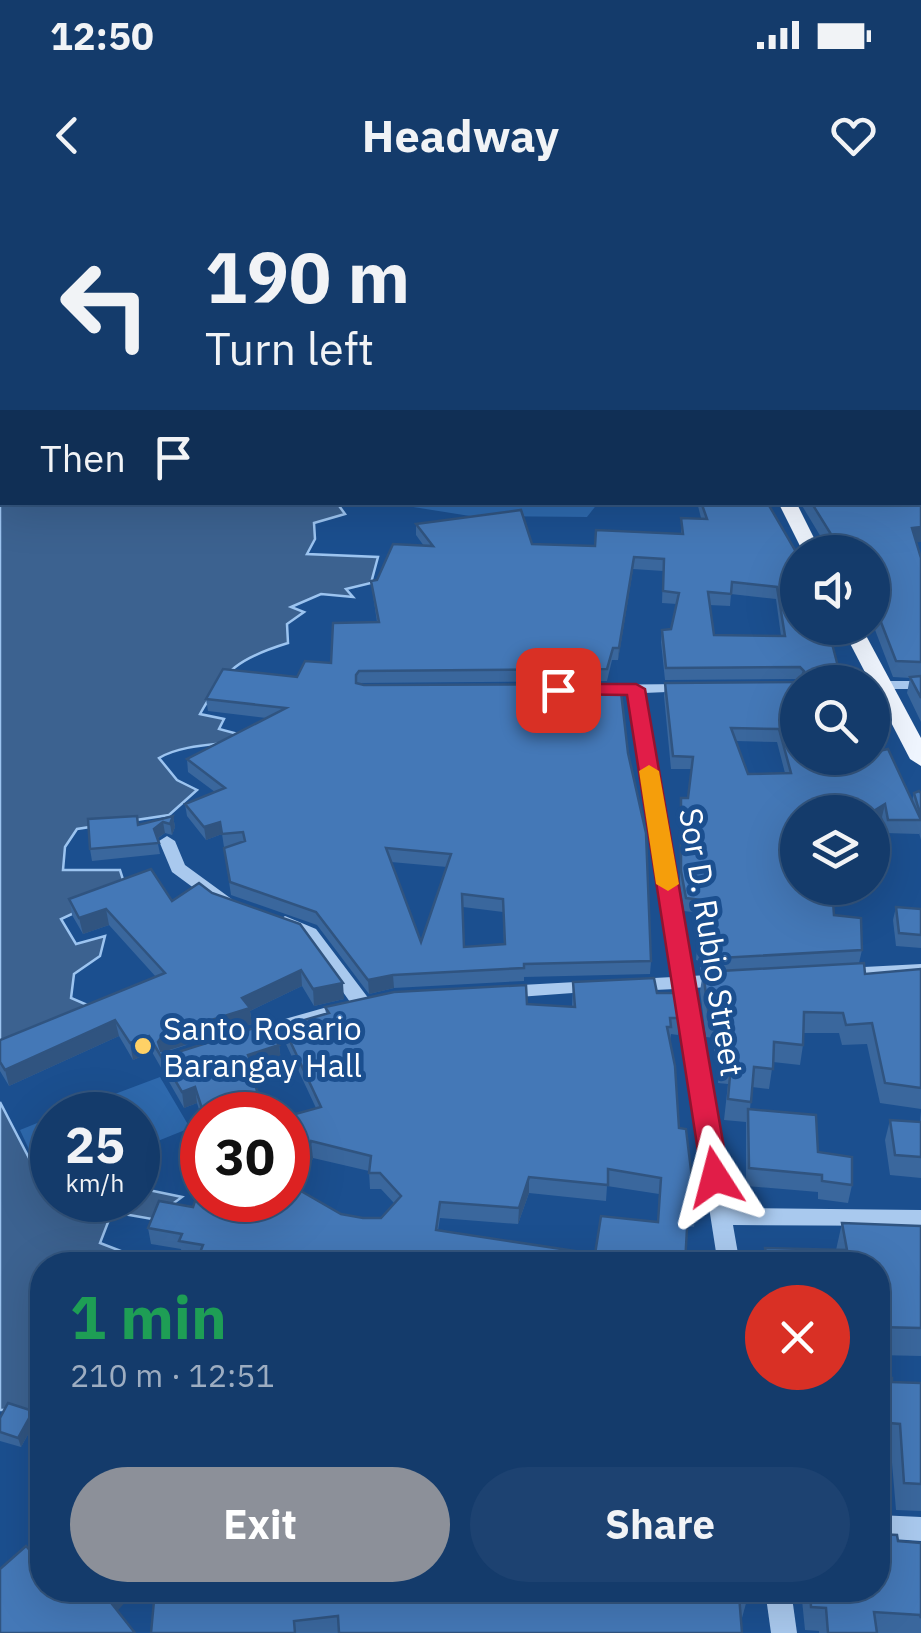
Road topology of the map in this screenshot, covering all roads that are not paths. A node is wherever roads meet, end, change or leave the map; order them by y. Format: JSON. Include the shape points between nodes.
{"nodes":[{"id":1,"x":789,"y":505,"type":"edge"},
{"id":2,"x":804,"y":535,"type":"edge"},
{"id":3,"x":890,"y":685,"type":"edge"},
{"id":4,"x":921,"y":685,"type":"edge"},
{"id":5,"x":708,"y":688,"type":"edge"},
{"id":6,"x":636,"y":689,"type":"junction"},
{"id":7,"x":558,"y":690,"type":"edge"},
{"id":8,"x":890,"y":706,"type":"edge"},
{"id":9,"x":921,"y":759,"type":"edge"},
{"id":10,"x":167,"y":841,"type":"dead end"},
{"id":11,"x":921,"y":970,"type":"edge"},
{"id":12,"x":822,"y":975,"type":"edge"},
{"id":13,"x":743,"y":979,"type":"edge"},
{"id":14,"x":684,"y":982,"type":"junction"},
{"id":15,"x":490,"y":993,"type":"edge"},
{"id":16,"x":230,"y":1042,"type":"edge"},
{"id":17,"x":722,"y":1216,"type":"junction"},
{"id":18,"x":921,"y":1218,"type":"edge"},
{"id":19,"x":727,"y":1252,"type":"edge"},
{"id":20,"x":890,"y":1528,"type":"edge"},
{"id":21,"x":921,"y":1529,"type":"edge"},
{"id":22,"x":780,"y":1602,"type":"edge"},
{"id":23,"x":784,"y":1633,"type":"edge"}],
"edges":[{"from":1,"to":2,"type":"main road"},
{"from":3,"to":4,"type":"street"},
{"from":5,"to":6,"type":"street"},
{"from":6,"to":7,"type":"street"},
{"from":6,"to":14,"type":"street","name":"Sor D. Rubio Street"},
{"from":8,"to":9,"type":"main road"},
{"from":10,"to":16,"type":"street","via":[[178,868],[220,901],[310,933],[370,1003]]},
{"from":11,"to":12,"type":"street"},
{"from":13,"to":14,"type":"street"},
{"from":14,"to":15,"type":"street"},
{"from":14,"to":17,"type":"street","name":"Sor D. Rubio Street"},
{"from":17,"to":18,"type":"street"},
{"from":17,"to":19,"type":"street","name":"Sor D. Rubio Street"},
{"from":20,"to":21,"type":"street"},
{"from":22,"to":23,"type":"street"}]}
